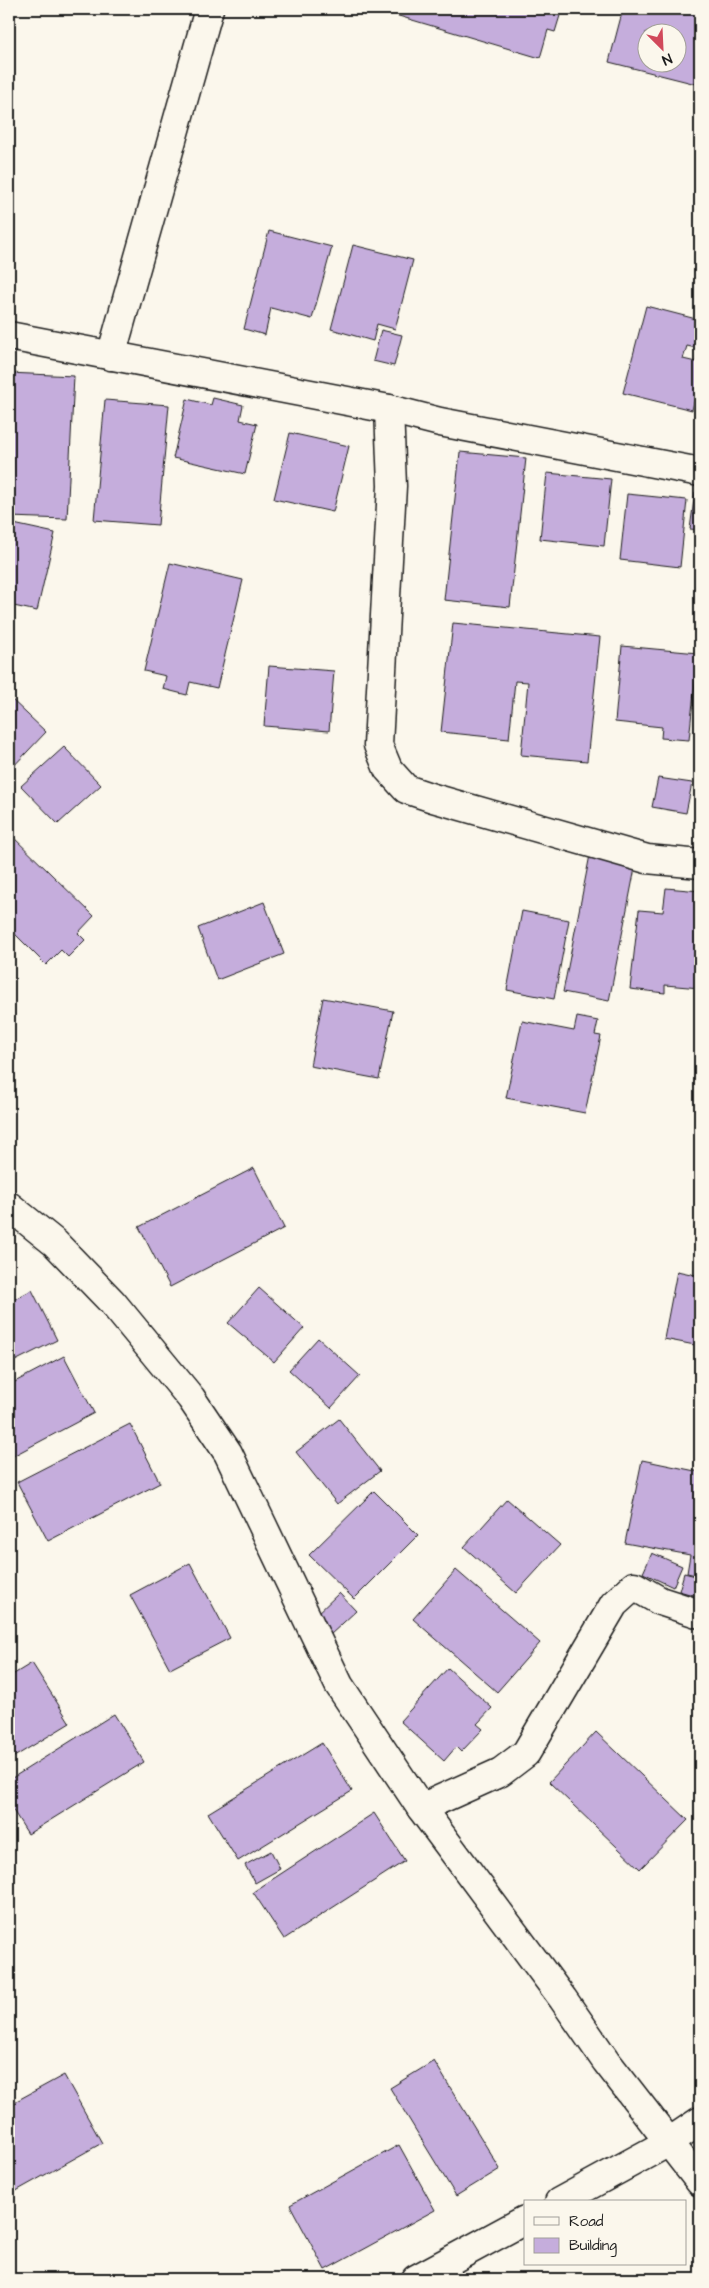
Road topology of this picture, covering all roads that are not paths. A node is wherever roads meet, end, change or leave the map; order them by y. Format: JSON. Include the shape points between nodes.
{"nodes":[{"id":1,"x":210,"y":9,"type":"edge"},
{"id":2,"x":9,"y":336,"type":"edge"},
{"id":3,"x":111,"y":356,"type":"junction"},
{"id":4,"x":389,"y":409,"type":"junction"},
{"id":5,"x":700,"y":472,"type":"edge"},
{"id":6,"x":700,"y":864,"type":"edge"},
{"id":7,"x":9,"y":1206,"type":"edge"},
{"id":8,"x":700,"y":1614,"type":"edge"},
{"id":9,"x":421,"y":1808,"type":"junction"},
{"id":10,"x":700,"y":2121,"type":"edge"},
{"id":11,"x":669,"y":2142,"type":"junction"},
{"id":12,"x":700,"y":2182,"type":"edge"},
{"id":13,"x":563,"y":2200,"type":"edge"},
{"id":14,"x":524,"y":2221,"type":"edge"},
{"id":15,"x":416,"y":2279,"type":"edge"}],
"edges":[{"from":1,"to":3,"type":"street"},
{"from":2,"to":3,"type":"street"},
{"from":3,"to":4,"type":"street"},
{"from":4,"to":5,"type":"street","via":[[440,422]]},
{"from":4,"to":6,"type":"street","via":[[392,486],[378,745],[388,769],[406,789],[434,798],[647,858]]},
{"from":7,"to":9,"type":"street","via":[[55,1243],[106,1295],[191,1398],[228,1453],[339,1685]]},
{"from":8,"to":9,"type":"street","via":[[660,1601],[634,1586],[614,1604],[526,1753],[502,1772]]},
{"from":9,"to":11,"type":"street"},
{"from":10,"to":11,"type":"street"},
{"from":11,"to":12,"type":"street"},
{"from":11,"to":13,"type":"street"},
{"from":14,"to":15,"type":"street"}]}
